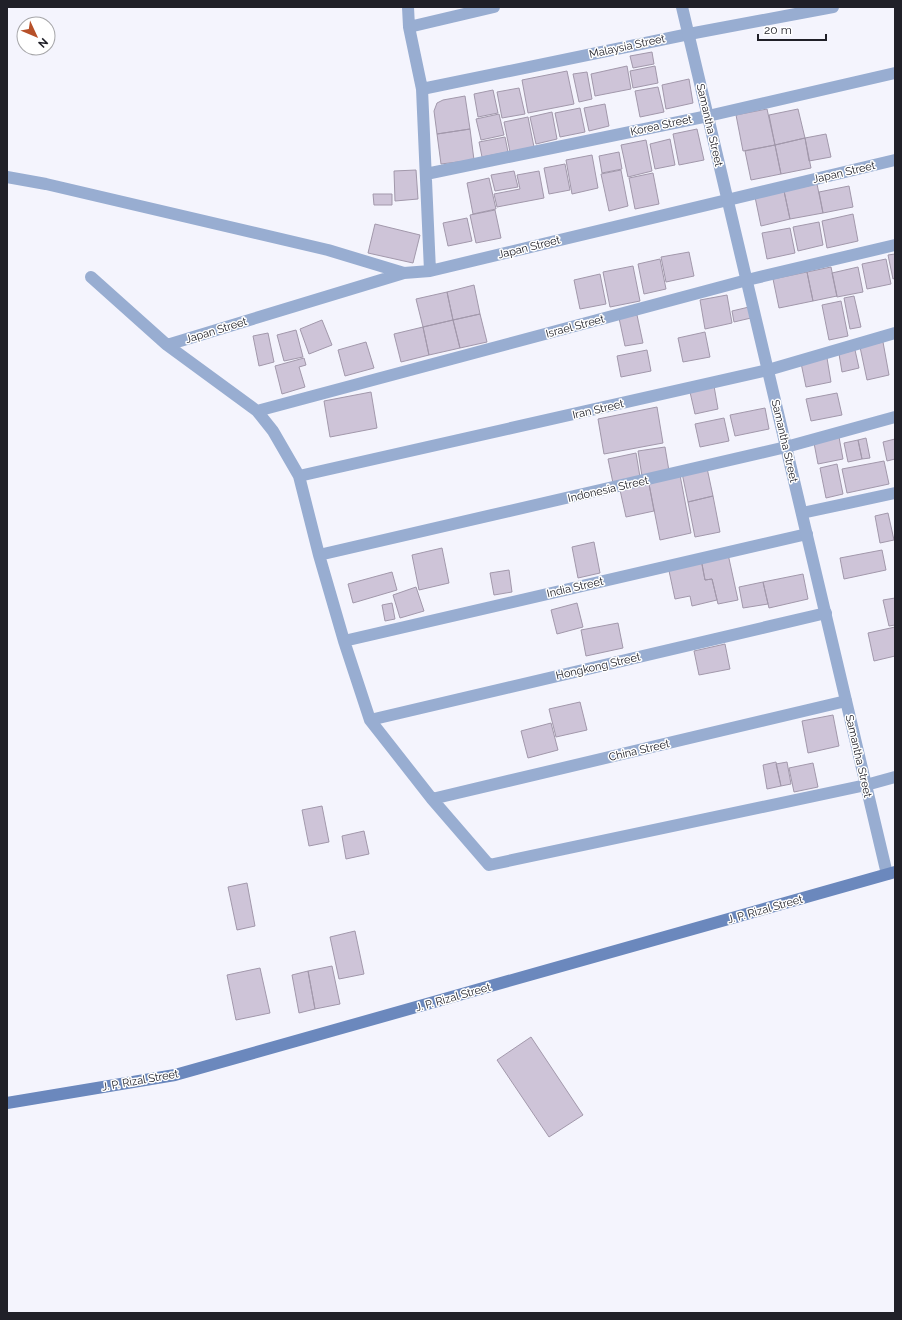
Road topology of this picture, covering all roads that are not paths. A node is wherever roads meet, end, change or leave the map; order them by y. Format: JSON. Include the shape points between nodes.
{"nodes":[{"id":1,"x":408,"y":7,"type":"edge"},
{"id":2,"x":494,"y":7,"type":"edge"},
{"id":3,"x":682,"y":7,"type":"edge"},
{"id":4,"x":833,"y":7,"type":"edge"},
{"id":5,"x":409,"y":27,"type":"junction"},
{"id":6,"x":688,"y":34,"type":"junction"},
{"id":7,"x":895,"y":72,"type":"edge"},
{"id":8,"x":422,"y":89,"type":"junction"},
{"id":9,"x":708,"y":116,"type":"junction"},
{"id":10,"x":895,"y":160,"type":"edge"},
{"id":11,"x":426,"y":174,"type":"junction"},
{"id":12,"x":7,"y":177,"type":"edge"},
{"id":13,"x":728,"y":199,"type":"junction"},
{"id":14,"x":895,"y":245,"type":"edge"},
{"id":15,"x":430,"y":271,"type":"junction"},
{"id":16,"x":404,"y":273,"type":"junction"},
{"id":17,"x":90,"y":277,"type":"dead end"},
{"id":18,"x":747,"y":280,"type":"junction"},
{"id":19,"x":895,"y":333,"type":"edge"},
{"id":20,"x":167,"y":345,"type":"junction"},
{"id":21,"x":768,"y":370,"type":"junction"},
{"id":22,"x":257,"y":411,"type":"junction"},
{"id":23,"x":895,"y":417,"type":"edge"},
{"id":24,"x":786,"y":448,"type":"junction"},
{"id":25,"x":299,"y":476,"type":"junction"},
{"id":26,"x":895,"y":493,"type":"edge"},
{"id":27,"x":802,"y":513,"type":"junction"},
{"id":28,"x":807,"y":534,"type":"junction"},
{"id":29,"x":319,"y":555,"type":"junction"},
{"id":30,"x":826,"y":613,"type":"junction"},
{"id":31,"x":344,"y":641,"type":"junction"},
{"id":32,"x":846,"y":701,"type":"junction"},
{"id":33,"x":370,"y":720,"type":"junction"},
{"id":34,"x":895,"y":778,"type":"edge"},
{"id":35,"x":866,"y":785,"type":"junction"},
{"id":36,"x":432,"y":799,"type":"junction"},
{"id":37,"x":891,"y":873,"type":"edge"},
{"id":38,"x":7,"y":1103,"type":"edge"}],
"edges":[{"from":1,"to":5,"type":"street"},
{"from":2,"to":5,"type":"street"},
{"from":3,"to":6,"type":"street","name":"Samantha Street"},
{"from":4,"to":6,"type":"street","name":"Malaysia Street"},
{"from":5,"to":8,"type":"street"},
{"from":6,"to":8,"type":"street","name":"Malaysia Street"},
{"from":6,"to":9,"type":"street","name":"Samantha Street"},
{"from":7,"to":9,"type":"street","name":"Korea Street"},
{"from":8,"to":11,"type":"street"},
{"from":9,"to":11,"type":"street","name":"Korea Street"},
{"from":9,"to":13,"type":"street","name":"Samantha Street"},
{"from":10,"to":13,"type":"street","name":"Japan Street"},
{"from":11,"to":15,"type":"street"},
{"from":12,"to":16,"type":"street","via":[[328,250]]},
{"from":13,"to":15,"type":"street","name":"Japan Street"},
{"from":13,"to":18,"type":"street","name":"Samantha Street"},
{"from":14,"to":18,"type":"street","name":"Israel Street"},
{"from":15,"to":16,"type":"street","name":"Japan Street"},
{"from":16,"to":20,"type":"street","name":"Japan Street"},
{"from":17,"to":20,"type":"street"},
{"from":18,"to":21,"type":"street","name":"Samantha Street"},
{"from":18,"to":22,"type":"street","name":"Israel Street"},
{"from":19,"to":21,"type":"street","name":"Iran Street"},
{"from":20,"to":22,"type":"street"},
{"from":21,"to":24,"type":"street","name":"Samantha Street"},
{"from":21,"to":25,"type":"street","name":"Iran Street"},
{"from":22,"to":25,"type":"street","via":[[273,431]]},
{"from":23,"to":24,"type":"street","name":"Indonesia Street"},
{"from":24,"to":27,"type":"street","name":"Samantha Street"},
{"from":24,"to":29,"type":"street","name":"Indonesia Street"},
{"from":25,"to":29,"type":"street"},
{"from":26,"to":27,"type":"street"},
{"from":27,"to":28,"type":"street","name":"Samantha Street"},
{"from":28,"to":30,"type":"street","name":"Samantha Street"},
{"from":28,"to":31,"type":"street","name":"India Street"},
{"from":29,"to":31,"type":"street"},
{"from":30,"to":32,"type":"street","name":"Samantha Street"},
{"from":30,"to":33,"type":"street","name":"Hongkong Street"},
{"from":31,"to":33,"type":"street"},
{"from":32,"to":35,"type":"street","name":"Samantha Street"},
{"from":32,"to":36,"type":"street","name":"China Street"},
{"from":33,"to":36,"type":"street"},
{"from":34,"to":35,"type":"street"},
{"from":35,"to":36,"type":"street","via":[[489,865]]},
{"from":35,"to":37,"type":"street","name":"Samantha Street"},
{"from":37,"to":38,"type":"main road","name":"J. P. Rizal Street","via":[[175,1075]]}]}
